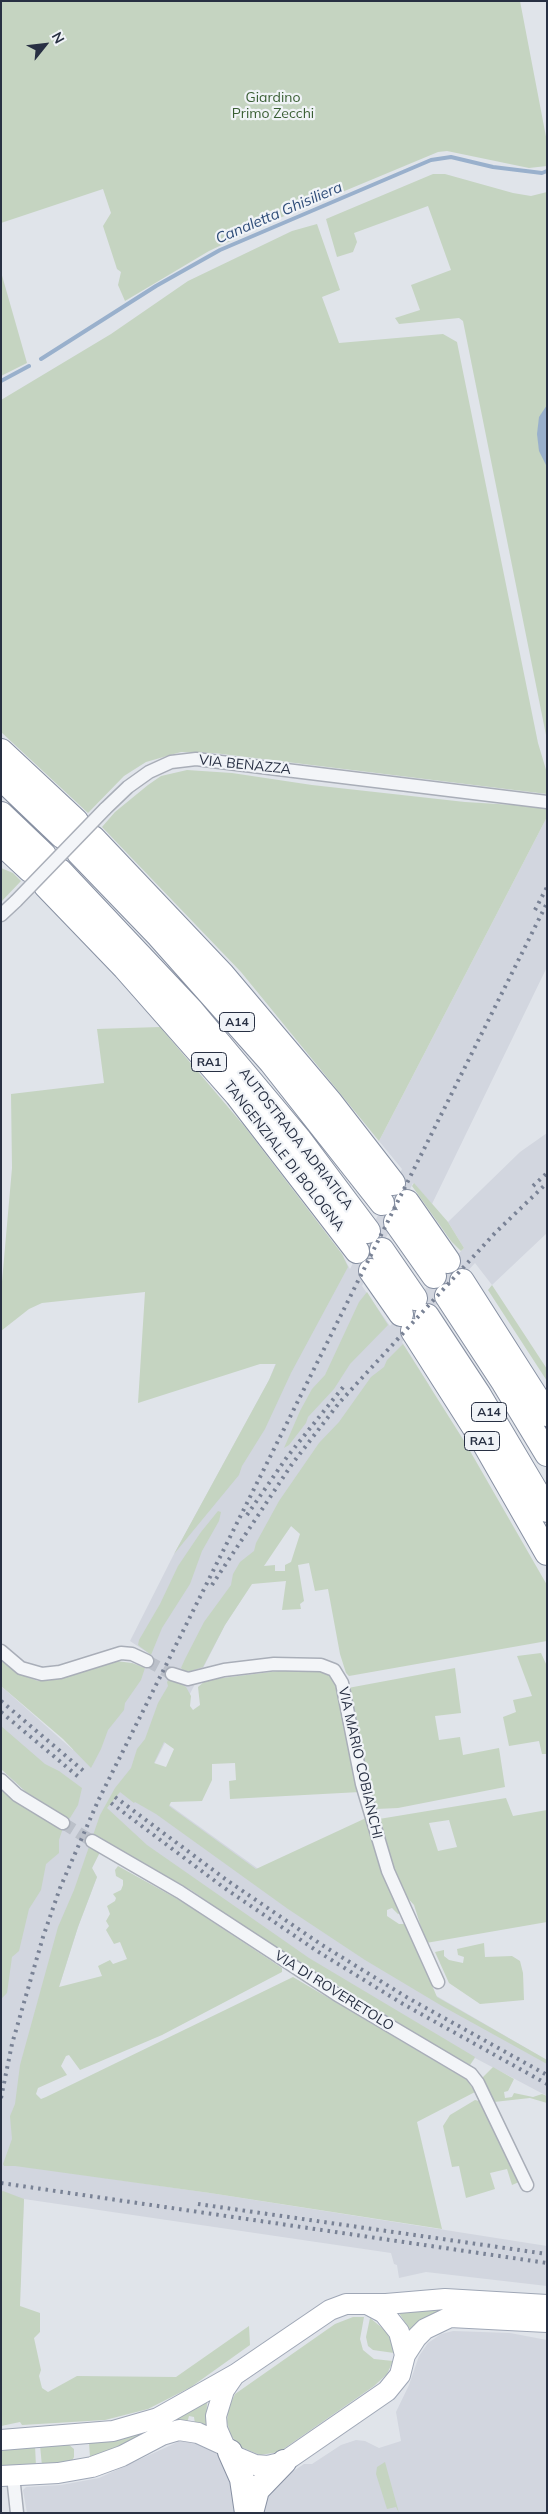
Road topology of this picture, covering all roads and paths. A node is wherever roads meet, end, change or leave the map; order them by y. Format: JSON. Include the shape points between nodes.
{"nodes":[{"id":1,"x":1,"y":751,"type":"edge"},
{"id":2,"x":1,"y":778,"type":"edge"},
{"id":3,"x":547,"y":802,"type":"edge"},
{"id":4,"x":1,"y":814,"type":"edge"},
{"id":5,"x":1,"y":843,"type":"edge"},
{"id":6,"x":86,"y":846,"type":"dead end"},
{"id":7,"x":45,"y":870,"type":"junction"},
{"id":8,"x":1,"y":915,"type":"edge"},
{"id":9,"x":387,"y":1193,"type":"dead end"},
{"id":10,"x":401,"y":1212,"type":"dead end"},
{"id":11,"x":441,"y":1269,"type":"dead end"},
{"id":12,"x":371,"y":1271,"type":"dead end"},
{"id":13,"x":414,"y":1315,"type":"junction"},
{"id":14,"x":547,"y":1414,"type":"edge"},
{"id":15,"x":547,"y":1454,"type":"edge"},
{"id":16,"x":547,"y":1510,"type":"edge"},
{"id":17,"x":547,"y":1553,"type":"edge"},
{"id":18,"x":1,"y":1651,"type":"edge"},
{"id":19,"x":147,"y":1661,"type":"tunnel mouth"},
{"id":20,"x":172,"y":1674,"type":"tunnel mouth"},
{"id":21,"x":1,"y":1780,"type":"edge"},
{"id":22,"x":63,"y":1823,"type":"tunnel mouth"},
{"id":23,"x":92,"y":1841,"type":"tunnel mouth"},
{"id":24,"x":438,"y":1982,"type":"dead end"},
{"id":25,"x":527,"y":2185,"type":"dead end"},
{"id":26,"x":365,"y":2303,"type":"junction"},
{"id":27,"x":547,"y":2305,"type":"edge"},
{"id":28,"x":547,"y":2322,"type":"edge"},
{"id":29,"x":405,"y":2355,"type":"junction"},
{"id":30,"x":236,"y":2374,"type":"junction"},
{"id":31,"x":1,"y":2440,"type":"edge"},
{"id":32,"x":227,"y":2448,"type":"junction"},
{"id":33,"x":284,"y":2462,"type":"junction"},
{"id":34,"x":7,"y":2476,"type":"edge"},
{"id":35,"x":17,"y":2513,"type":"edge"},
{"id":36,"x":247,"y":2513,"type":"edge"},
{"id":37,"x":251,"y":2513,"type":"edge"}],
"edges":[{"from":1,"to":2,"type":"highway","via":[[69,829]]},
{"from":3,"to":8,"type":"street","name":"VIA BENAZZA","bridge":true,"via":[[196,759],[172,762],[149,772],[128,787]]},
{"from":4,"to":7,"type":"highway","name":"AUTOSTRADA ADRIATICA","number":"A14"},
{"from":5,"to":7,"type":"highway"},
{"from":6,"to":9,"type":"highway","via":[[234,989],[331,1103]]},
{"from":7,"to":13,"type":"highway","name":"AUTOSTRADA ADRIATICA","number":"A14","via":[[198,1017],[299,1139]]},
{"from":10,"to":11,"type":"highway"},
{"from":12,"to":13,"type":"highway","number":"RA1"},
{"from":13,"to":16,"type":"highway","name":"AUTOSTRADA ADRIATICA","number":"A14","via":[[479,1395]]},
{"from":13,"to":17,"type":"highway","number":"RA1"},
{"from":14,"to":15,"type":"highway","number":"A14","via":[[454,1288],[504,1383]]},
{"from":18,"to":19,"type":"street","via":[[21,1668],[42,1674],[60,1672],[121,1653]]},
{"from":20,"to":24,"type":"street","name":"VIA MARIO COBIANCHI","via":[[188,1679],[224,1670],[274,1664],[321,1664],[334,1670],[342,1683],[362,1784],[388,1872]]},
{"from":21,"to":22,"type":"street"},
{"from":23,"to":25,"type":"street","name":"VIA DI ROVERETOLO","via":[[180,1892],[328,1989],[470,2074],[478,2083]]},
{"from":26,"to":27,"type":"main road","via":[[445,2299]]},
{"from":26,"to":29,"type":"main road","via":[[392,2322],[401,2337]]},
{"from":26,"to":30,"type":"main road","via":[[346,2304],[330,2310]]},
{"from":28,"to":29,"type":"main road","via":[[450,2317],[425,2329]]},
{"from":29,"to":33,"type":"main road","via":[[400,2375],[387,2391]]},
{"from":30,"to":31,"type":"main road","via":[[177,2409],[139,2425],[108,2431]]},
{"from":30,"to":32,"type":"main road","via":[[217,2407],[216,2424]]},
{"from":32,"to":33,"type":"main road","via":[[241,2460],[255,2466]]},
{"from":32,"to":34,"type":"main road","via":[[198,2433],[174,2431],[99,2465],[68,2472]]},
{"from":32,"to":36,"type":"highway","via":[[242,2479]]},
{"from":33,"to":37,"type":"highway","via":[[257,2490]]},
{"from":34,"to":35,"type":"street"}]}
